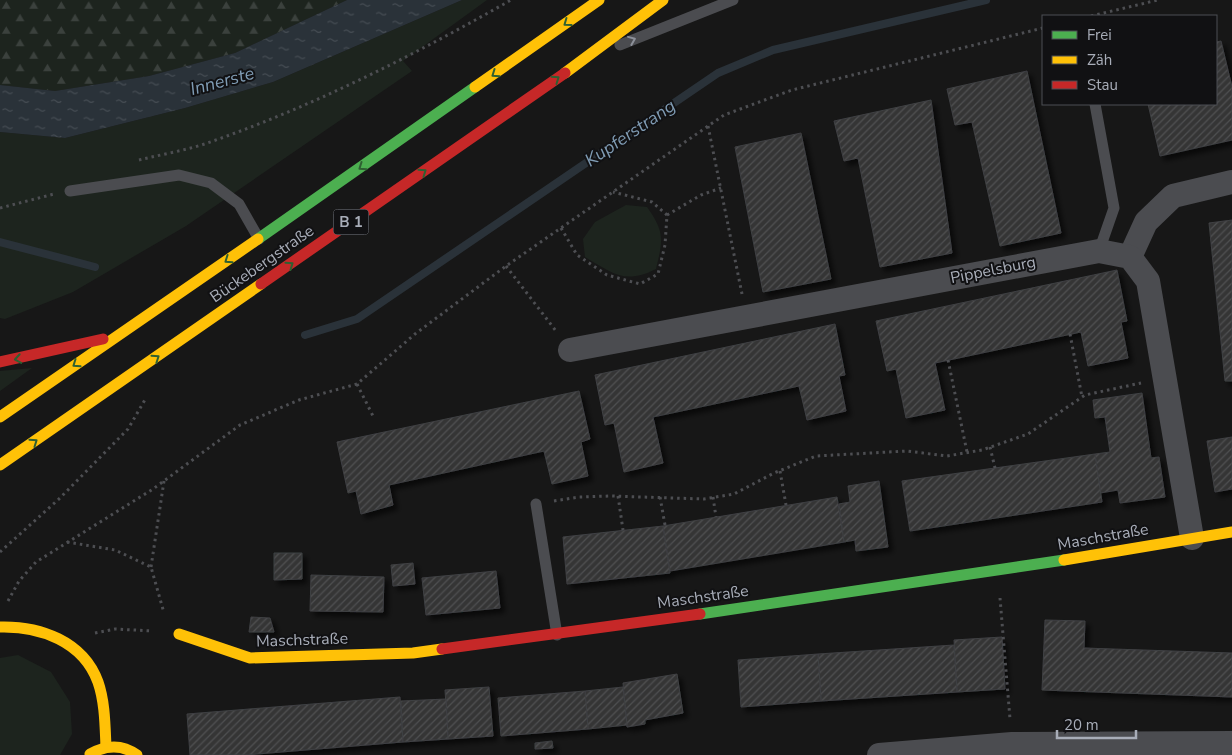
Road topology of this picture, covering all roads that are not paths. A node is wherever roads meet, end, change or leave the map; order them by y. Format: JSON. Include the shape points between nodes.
{"nodes":[{"id":1,"x":599,"y":0,"type":"edge"},
{"id":2,"x":662,"y":0,"type":"edge"},
{"id":3,"x":733,"y":0,"type":"edge"},
{"id":4,"x":586,"y":59,"type":"junction"},
{"id":5,"x":1094,"y":105,"type":"edge"},
{"id":6,"x":1232,"y":182,"type":"edge"},
{"id":7,"x":70,"y":191,"type":"road end"},
{"id":8,"x":259,"y":239,"type":"junction"},
{"id":9,"x":1099,"y":251,"type":"junction"},
{"id":10,"x":1130,"y":257,"type":"junction"},
{"id":11,"x":116,"y":336,"type":"junction"},
{"id":12,"x":570,"y":350,"type":"road end"},
{"id":13,"x":0,"y":362,"type":"edge"},
{"id":14,"x":0,"y":417,"type":"edge"},
{"id":15,"x":0,"y":465,"type":"edge"},
{"id":16,"x":536,"y":504,"type":"road end"},
{"id":17,"x":1232,"y":532,"type":"edge"},
{"id":18,"x":1192,"y":538,"type":"junction"},
{"id":19,"x":3,"y":626,"type":"edge"},
{"id":20,"x":174,"y":633,"type":"road end"},
{"id":21,"x":557,"y":635,"type":"junction"},
{"id":22,"x":1232,"y":743,"type":"edge"},
{"id":23,"x":106,"y":747,"type":"junction"},
{"id":24,"x":88,"y":755,"type":"edge"},
{"id":25,"x":137,"y":755,"type":"edge"},
{"id":26,"x":879,"y":755,"type":"edge"}],
"edges":[{"from":1,"to":8,"type":"main road","name":"Bückebergstraße","number":"B 1","one_way":true},
{"from":2,"to":4,"type":"main road","name":"Bückebergstraße","number":"B 1"},
{"from":4,"to":3,"type":"lane","one_way":true},
{"from":15,"to":4,"type":"main road","name":"Bückebergstraße","number":"B 1","one_way":true},
{"from":5,"to":9,"type":"lane","via":[[1114,208]]},
{"from":6,"to":10,"type":"street","via":[[1173,196],[1146,222]]},
{"from":7,"to":8,"type":"lane","via":[[178,175],[211,183],[239,204]]},
{"from":8,"to":11,"type":"main road","name":"Bückebergstraße","number":"B 1","one_way":true},
{"from":9,"to":10,"type":"street","name":"Pippelsburg"},
{"from":9,"to":12,"type":"street","name":"Pippelsburg"},
{"from":10,"to":18,"type":"street","via":[[1148,281]]},
{"from":11,"to":13,"type":"main road","one_way":true},
{"from":11,"to":14,"type":"main road","name":"Bückebergstraße","number":"B 1","one_way":true},
{"from":16,"to":21,"type":"lane"},
{"from":17,"to":18,"type":"main road","name":"Maschstraße"},
{"from":18,"to":21,"type":"main road","name":"Maschstraße","via":[[999,571]]},
{"from":19,"to":23,"type":"main road","via":[[45,632],[68,644],[87,663],[97,680],[105,720]]},
{"from":20,"to":21,"type":"main road","name":"Maschstraße","via":[[250,658],[413,653]]},
{"from":22,"to":26,"type":"street","via":[[1012,744]]},
{"from":23,"to":24,"type":"main road"},
{"from":23,"to":25,"type":"main road","via":[[126,748]]}]}
